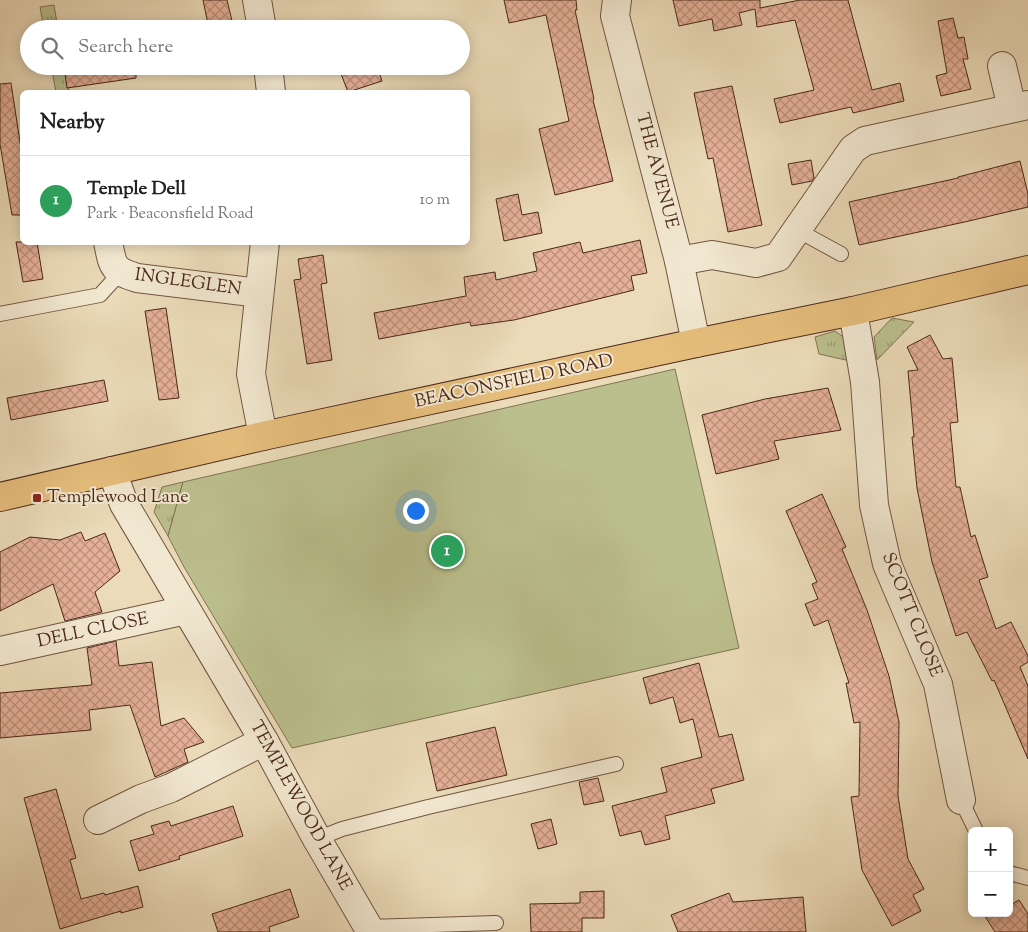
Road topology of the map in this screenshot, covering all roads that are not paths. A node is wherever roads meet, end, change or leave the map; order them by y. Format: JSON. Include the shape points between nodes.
{"nodes":[{"id":1,"x":257,"y":0,"type":"edge"},
{"id":2,"x":617,"y":0,"type":"edge"},
{"id":3,"x":260,"y":20,"type":"edge"},
{"id":4,"x":1002,"y":66,"type":"dead end"},
{"id":5,"x":269,"y":75,"type":"edge"},
{"id":6,"x":271,"y":90,"type":"edge"},
{"id":7,"x":1020,"y":107,"type":"edge"},
{"id":8,"x":797,"y":230,"type":"junction"},
{"id":9,"x":109,"y":245,"type":"edge"},
{"id":10,"x":265,"y":245,"type":"edge"},
{"id":11,"x":841,"y":254,"type":"dead end"},
{"id":12,"x":680,"y":260,"type":"junction"},
{"id":13,"x":1028,"y":270,"type":"edge"},
{"id":14,"x":120,"y":273,"type":"junction"},
{"id":15,"x":259,"y":293,"type":"junction"},
{"id":16,"x":852,"y":311,"type":"junction"},
{"id":17,"x":0,"y":314,"type":"edge"},
{"id":18,"x":696,"y":342,"type":"junction"},
{"id":19,"x":263,"y":436,"type":"junction"},
{"id":20,"x":112,"y":471,"type":"junction"},
{"id":21,"x":0,"y":497,"type":"edge"},
{"id":22,"x":186,"y":610,"type":"junction"},
{"id":23,"x":0,"y":651,"type":"edge"},
{"id":24,"x":264,"y":742,"type":"junction"},
{"id":25,"x":616,"y":764,"type":"dead end"},
{"id":26,"x":961,"y":800,"type":"joint"},
{"id":27,"x":98,"y":820,"type":"dead end"},
{"id":28,"x":974,"y":827,"type":"edge"},
{"id":29,"x":317,"y":839,"type":"junction"},
{"id":30,"x":1013,"y":874,"type":"edge"},
{"id":31,"x":1028,"y":878,"type":"edge"},
{"id":32,"x":496,"y":923,"type":"dead end"},
{"id":33,"x":370,"y":930,"type":"edge"}],
"edges":[{"from":1,"to":3,"type":"street"},
{"from":2,"to":12,"type":"street","name":"THE AVENUE","via":[[615,16]]},
{"from":4,"to":7,"type":"street"},
{"from":5,"to":6,"type":"street"},
{"from":7,"to":8,"type":"street","via":[[865,141],[853,149]]},
{"from":8,"to":11,"type":"lane"},
{"from":8,"to":12,"type":"street","via":[[778,257],[756,263],[712,254]]},
{"from":9,"to":14,"type":"street","name":"INGLEGLEN","via":[[112,262]]},
{"from":10,"to":15,"type":"street","name":"INGLEGLEN"},
{"from":12,"to":18,"type":"street","name":"THE AVENUE"},
{"from":13,"to":16,"type":"main road","name":"BEACONSFIELD ROAD"},
{"from":14,"to":15,"type":"street","name":"INGLEGLEN","via":[[137,278]]},
{"from":14,"to":17,"type":"lane","via":[[100,295]]},
{"from":15,"to":19,"type":"street","name":"INGLEGLEN","via":[[251,374]]},
{"from":16,"to":18,"type":"main road","name":"BEACONSFIELD ROAD"},
{"from":16,"to":26,"type":"street","name":"SCOTT CLOSE","via":[[865,382],[874,505],[888,564],[938,684]]},
{"from":18,"to":19,"type":"main road","name":"BEACONSFIELD ROAD"},
{"from":19,"to":20,"type":"main road","name":"BEACONSFIELD ROAD"},
{"from":20,"to":21,"type":"main road","name":"BEACONSFIELD ROAD"},
{"from":20,"to":22,"type":"street","name":"TEMPLEWOOD LANE","via":[[124,504]]},
{"from":22,"to":23,"type":"street","name":"DELL CLOSE"},
{"from":22,"to":24,"type":"street","name":"TEMPLEWOOD LANE"},
{"from":24,"to":27,"type":"street"},
{"from":24,"to":29,"type":"street","name":"TEMPLEWOOD LANE"},
{"from":25,"to":29,"type":"lane","via":[[419,809],[342,829]]},
{"from":26,"to":28,"type":"lane"},
{"from":29,"to":33,"type":"street","name":"TEMPLEWOOD LANE"},
{"from":30,"to":31,"type":"lane"},
{"from":32,"to":33,"type":"lane"}]}
